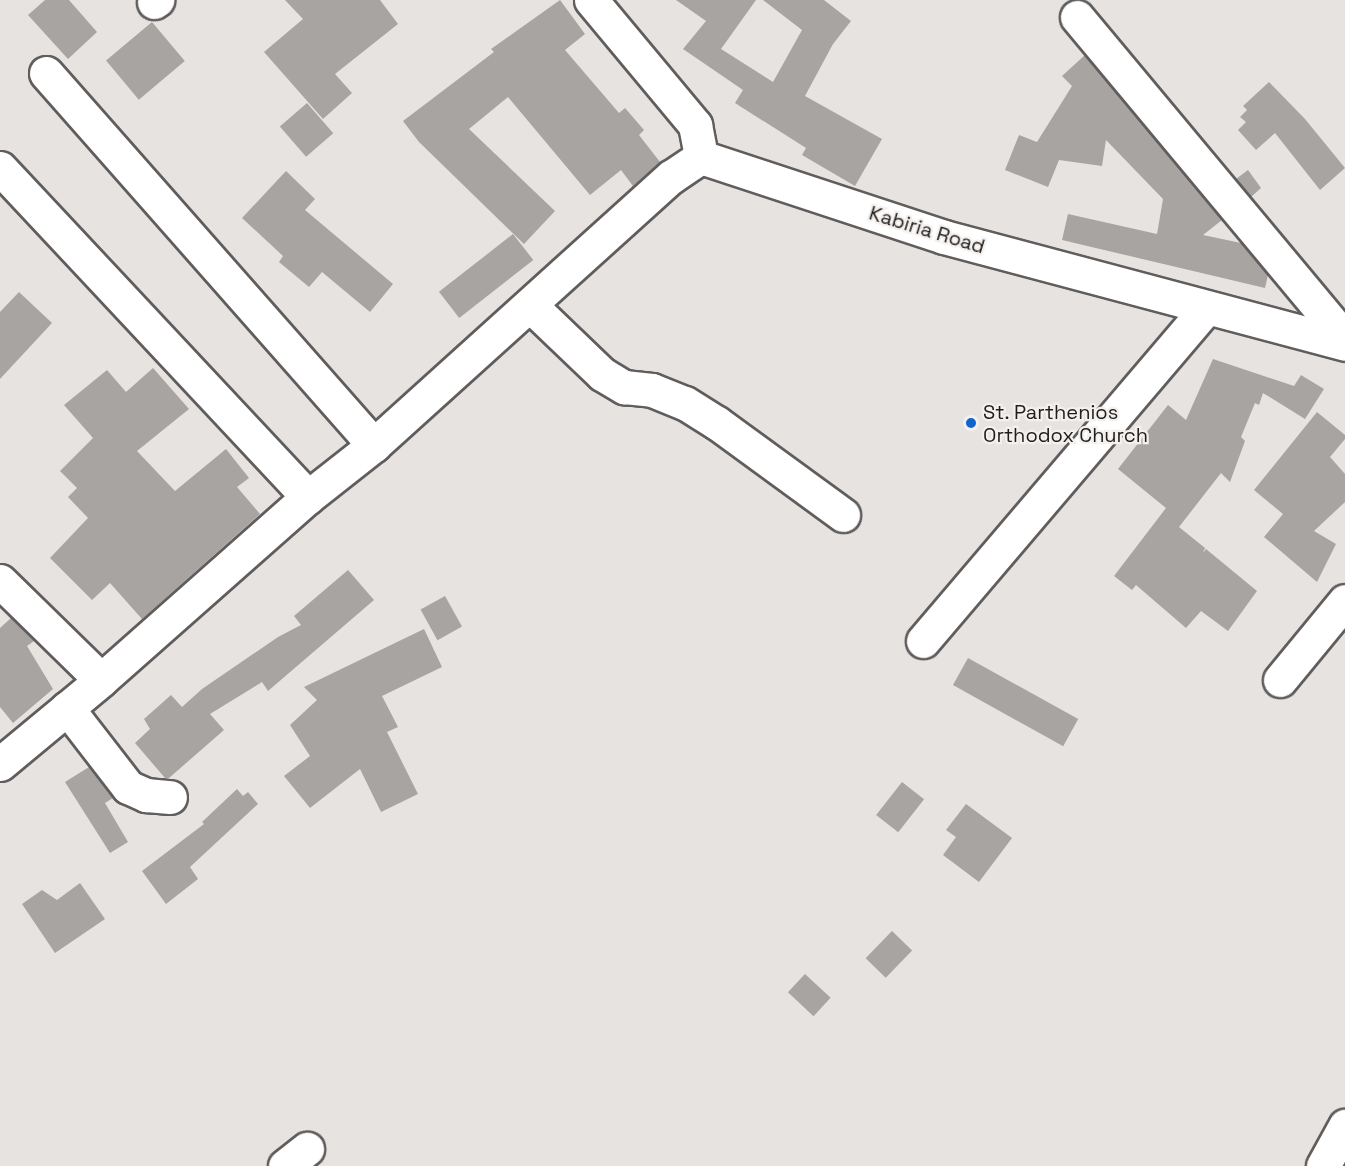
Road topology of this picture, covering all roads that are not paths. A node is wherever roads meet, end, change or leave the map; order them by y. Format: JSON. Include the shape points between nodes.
{"nodes":[{"id":1,"x":591,"y":0,"type":"edge"},
{"id":2,"x":1077,"y":17,"type":"dead end"},
{"id":3,"x":46,"y":73,"type":"dead end"},
{"id":4,"x":701,"y":157,"type":"junction"},
{"id":5,"x":0,"y":168,"type":"edge"},
{"id":6,"x":530,"y":305,"type":"junction"},
{"id":7,"x":1206,"y":309,"type":"junction"},
{"id":8,"x":1345,"y":339,"type":"edge"},
{"id":9,"x":1345,"y":344,"type":"edge"},
{"id":10,"x":374,"y":445,"type":"junction"},
{"id":11,"x":308,"y":497,"type":"junction"},
{"id":12,"x":843,"y":515,"type":"dead end"},
{"id":13,"x":0,"y":581,"type":"edge"},
{"id":14,"x":1345,"y":601,"type":"edge"},
{"id":15,"x":923,"y":642,"type":"dead end"},
{"id":16,"x":101,"y":680,"type":"junction"},
{"id":17,"x":1281,"y":680,"type":"dead end"},
{"id":18,"x":67,"y":708,"type":"junction"},
{"id":19,"x":0,"y":764,"type":"edge"},
{"id":20,"x":170,"y":797,"type":"dead end"},
{"id":21,"x":1345,"y":1126,"type":"edge"},
{"id":22,"x":1323,"y":1166,"type":"edge"}],
"edges":[{"from":1,"to":4,"type":"street","via":[[695,125]]},
{"from":2,"to":8,"type":"street"},
{"from":3,"to":10,"type":"street"},
{"from":4,"to":6,"type":"street","via":[[671,177]]},
{"from":4,"to":7,"type":"street","name":"Kabiria Road","via":[[944,237]]},
{"from":5,"to":11,"type":"street"},
{"from":6,"to":10,"type":"street"},
{"from":6,"to":12,"type":"street","via":[[602,374],[624,387],[652,390],[685,403]]},
{"from":7,"to":9,"type":"street","name":"Kabiria Road"},
{"from":7,"to":15,"type":"street"},
{"from":10,"to":11,"type":"street"},
{"from":11,"to":16,"type":"street"},
{"from":13,"to":16,"type":"street"},
{"from":14,"to":17,"type":"street"},
{"from":16,"to":18,"type":"street"},
{"from":18,"to":19,"type":"street"},
{"from":18,"to":20,"type":"street","via":[[128,788],[146,795]]},
{"from":21,"to":22,"type":"street"}]}
